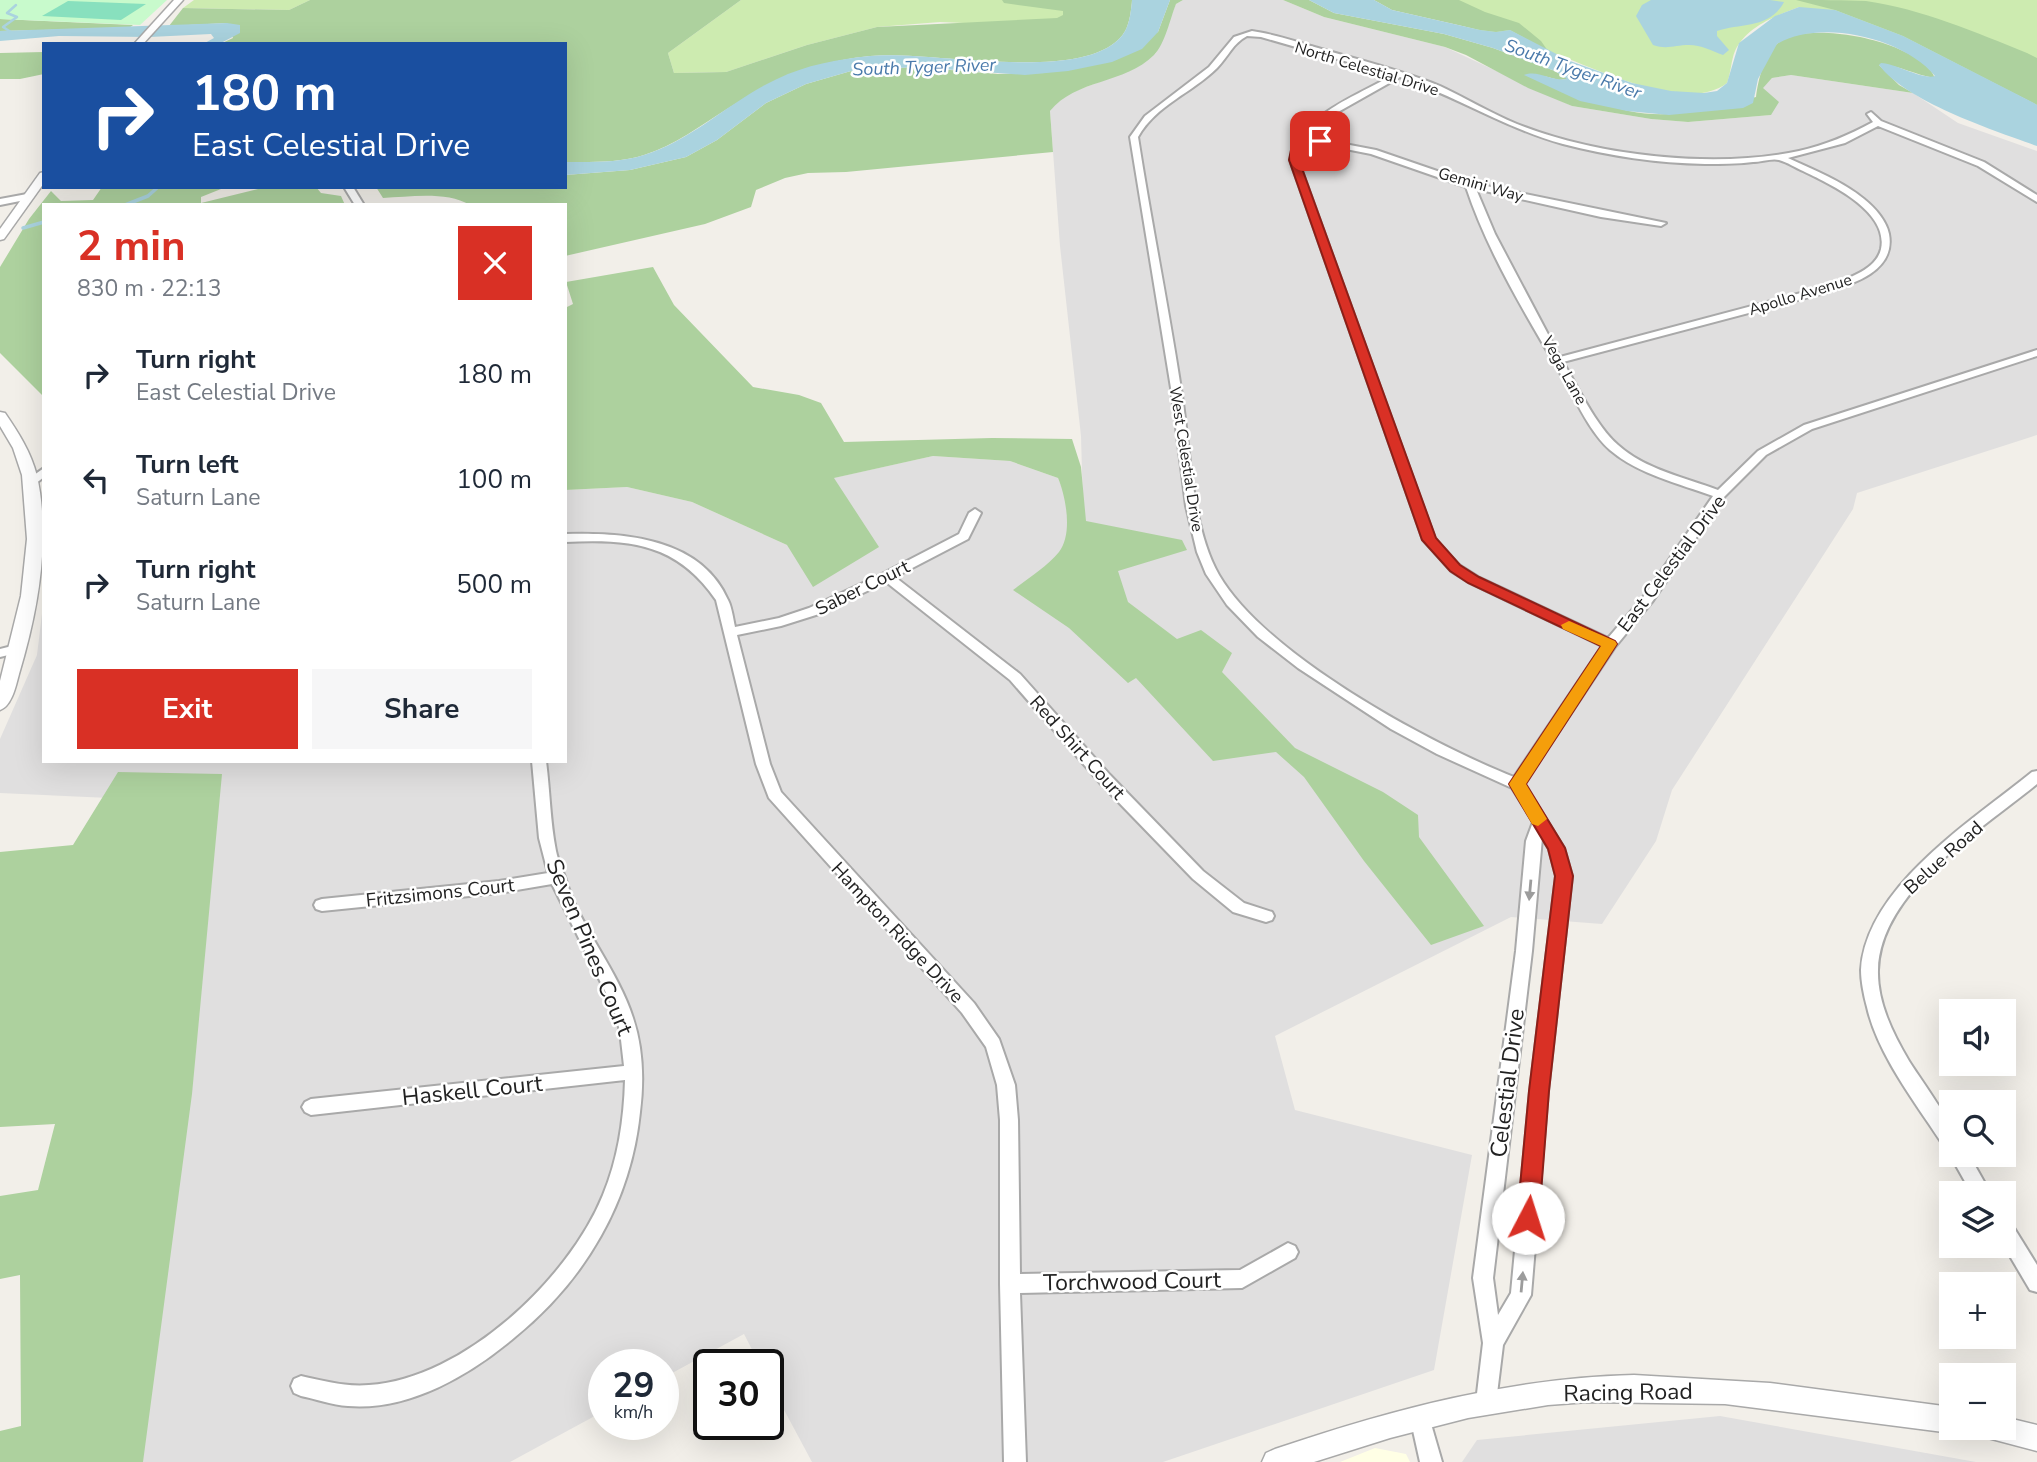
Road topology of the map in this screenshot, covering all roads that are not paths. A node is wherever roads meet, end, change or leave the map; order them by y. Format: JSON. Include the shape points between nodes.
{"nodes":[{"id":1,"x":179,"y":0,"type":"edge"},
{"id":2,"x":1244,"y":29,"type":"joint"},
{"id":3,"x":140,"y":42,"type":"edge"},
{"id":4,"x":1398,"y":75,"type":"junction"},
{"id":5,"x":1871,"y":114,"type":"dead end"},
{"id":6,"x":1878,"y":123,"type":"junction"},
{"id":7,"x":1302,"y":138,"type":"junction"},
{"id":8,"x":1780,"y":158,"type":"junction"},
{"id":9,"x":42,"y":178,"type":"edge"},
{"id":10,"x":1470,"y":184,"type":"junction"},
{"id":11,"x":27,"y":197,"type":"junction"},
{"id":12,"x":2037,"y":199,"type":"edge"},
{"id":13,"x":0,"y":202,"type":"edge"},
{"id":14,"x":1661,"y":223,"type":"dead end"},
{"id":15,"x":0,"y":237,"type":"edge"},
{"id":16,"x":2037,"y":354,"type":"edge"},
{"id":17,"x":1559,"y":360,"type":"junction"},
{"id":18,"x":0,"y":416,"type":"edge"},
{"id":19,"x":38,"y":477,"type":"edge"},
{"id":20,"x":1720,"y":495,"type":"junction"},
{"id":21,"x":975,"y":513,"type":"dead end"},
{"id":22,"x":567,"y":538,"type":"edge"},
{"id":23,"x":887,"y":577,"type":"junction"},
{"id":24,"x":38,"y":578,"type":"edge"},
{"id":25,"x":731,"y":632,"type":"junction"},
{"id":26,"x":1610,"y":644,"type":"junction"},
{"id":27,"x":16,"y":649,"type":"junction"},
{"id":28,"x":0,"y":653,"type":"edge"},
{"id":29,"x":0,"y":704,"type":"edge"},
{"id":30,"x":540,"y":763,"type":"edge"},
{"id":31,"x":2037,"y":776,"type":"edge"},
{"id":32,"x":1517,"y":784,"type":"junction"},
{"id":33,"x":1540,"y":823,"type":"junction"},
{"id":34,"x":558,"y":877,"type":"junction"},
{"id":35,"x":322,"y":905,"type":"dead end"},
{"id":36,"x":1266,"y":916,"type":"dead end"},
{"id":37,"x":634,"y":1072,"type":"junction"},
{"id":38,"x":311,"y":1107,"type":"dead end"},
{"id":39,"x":1939,"y":1122,"type":"edge"},
{"id":40,"x":2016,"y":1249,"type":"edge"},
{"id":41,"x":1288,"y":1252,"type":"dead end"},
{"id":42,"x":2037,"y":1283,"type":"edge"},
{"id":43,"x":1010,"y":1284,"type":"junction"},
{"id":44,"x":1493,"y":1343,"type":"junction"},
{"id":45,"x":301,"y":1386,"type":"dead end"},
{"id":46,"x":1486,"y":1402,"type":"junction"},
{"id":47,"x":1420,"y":1417,"type":"junction"},
{"id":48,"x":1939,"y":1418,"type":"edge"},
{"id":49,"x":2016,"y":1433,"type":"edge"},
{"id":50,"x":2037,"y":1438,"type":"edge"},
{"id":51,"x":1016,"y":1462,"type":"edge"},
{"id":52,"x":1275,"y":1462,"type":"edge"},
{"id":53,"x":1431,"y":1462,"type":"edge"}],
"edges":[{"from":1,"to":3,"type":"street"},
{"from":2,"to":4,"type":"street","name":"North Celestial Drive"},
{"from":2,"to":32,"type":"street","name":"West Celestial Drive","via":[[1220,61],[1146,120],[1134,137],[1205,556],[1229,598],[1299,663],[1421,738]]},
{"from":4,"to":7,"type":"street","via":[[1327,115]]},
{"from":4,"to":8,"type":"street","name":"North Celestial Drive","via":[[1443,91],[1513,126],[1593,149],[1681,159]]},
{"from":5,"to":6,"type":"street"},
{"from":6,"to":8,"type":"street","name":"North Celestial Drive","via":[[1845,140]]},
{"from":6,"to":12,"type":"street","via":[[1982,165]]},
{"from":7,"to":10,"type":"street","name":"Gemini Way","via":[[1373,152]]},
{"from":7,"to":26,"type":"street","via":[[1294,160],[1429,540],[1455,568],[1474,580]]},
{"from":8,"to":17,"type":"street","name":"Apollo Avenue","via":[[1846,190],[1868,207],[1885,235],[1885,253],[1876,265],[1819,290]]},
{"from":9,"to":11,"type":"street"},
{"from":10,"to":14,"type":"street","name":"Gemini Way"},
{"from":10,"to":17,"type":"street","name":"Vega Lane","via":[[1486,225]]},
{"from":11,"to":13,"type":"street"},
{"from":11,"to":15,"type":"street"},
{"from":16,"to":20,"type":"street","name":"East Celestial Drive","via":[[1800,431],[1762,453]]},
{"from":17,"to":20,"type":"street","name":"Vega Lane","via":[[1616,450]]},
{"from":18,"to":19,"type":"street"},
{"from":19,"to":24,"type":"street"},
{"from":20,"to":26,"type":"street","name":"East Celestial Drive"},
{"from":21,"to":23,"type":"street","name":"Saber Court","via":[[964,536]]},
{"from":22,"to":25,"type":"street","name":"Hampton Ridge Drive","via":[[629,539],[677,553],[710,579]]},
{"from":23,"to":25,"type":"street","name":"Saber Court","via":[[814,611]]},
{"from":23,"to":36,"type":"street","name":"Red Shirt Court","via":[[1015,677],[1198,875],[1239,908]]},
{"from":24,"to":27,"type":"street"},
{"from":25,"to":43,"type":"street","name":"Hampton Ridge Drive","via":[[774,794],[968,1008],[993,1044],[1006,1085],[1009,1120]]},
{"from":26,"to":32,"type":"street","name":"East Celestial Drive"},
{"from":27,"to":28,"type":"street"},
{"from":27,"to":29,"type":"street"},
{"from":30,"to":34,"type":"street","name":"Seven Pines Court","via":[[551,859]]},
{"from":31,"to":39,"type":"street","name":"Belue Road","via":[[1912,881],[1882,922],[1870,954],[1870,989],[1882,1026]]},
{"from":32,"to":33,"type":"street","name":"Celestial Drive"},
{"from":33,"to":44,"type":"street","name":"Celestial Drive","one_way":true,"via":[[1534,841],[1483,1278]]},
{"from":44,"to":33,"type":"street","name":"Celestial Drive","one_way":true,"via":[[1521,1295],[1564,876],[1556,848]]},
{"from":34,"to":35,"type":"street","name":"Fritzsimons Court"},
{"from":34,"to":37,"type":"street","name":"Seven Pines Court","via":[[622,1010]]},
{"from":37,"to":38,"type":"street","name":"Haskell Court"},
{"from":37,"to":45,"type":"street","name":"Seven Pines Court","via":[[625,1158],[609,1207],[565,1275],[536,1307],[473,1357],[404,1389],[347,1395]]},
{"from":40,"to":42,"type":"street"},
{"from":41,"to":43,"type":"street","name":"Torchwood Court","via":[[1242,1279]]},
{"from":43,"to":51,"type":"street","name":"Hampton Ridge Drive"},
{"from":44,"to":46,"type":"street","name":"Celestial Drive"},
{"from":46,"to":47,"type":"street","name":"Racing Road"},
{"from":46,"to":48,"type":"street","name":"Racing Road","via":[[1586,1389],[1674,1388],[1780,1396]]},
{"from":47,"to":52,"type":"street","name":"Racing Road"},
{"from":47,"to":53,"type":"street"},
{"from":49,"to":50,"type":"street"}]}
